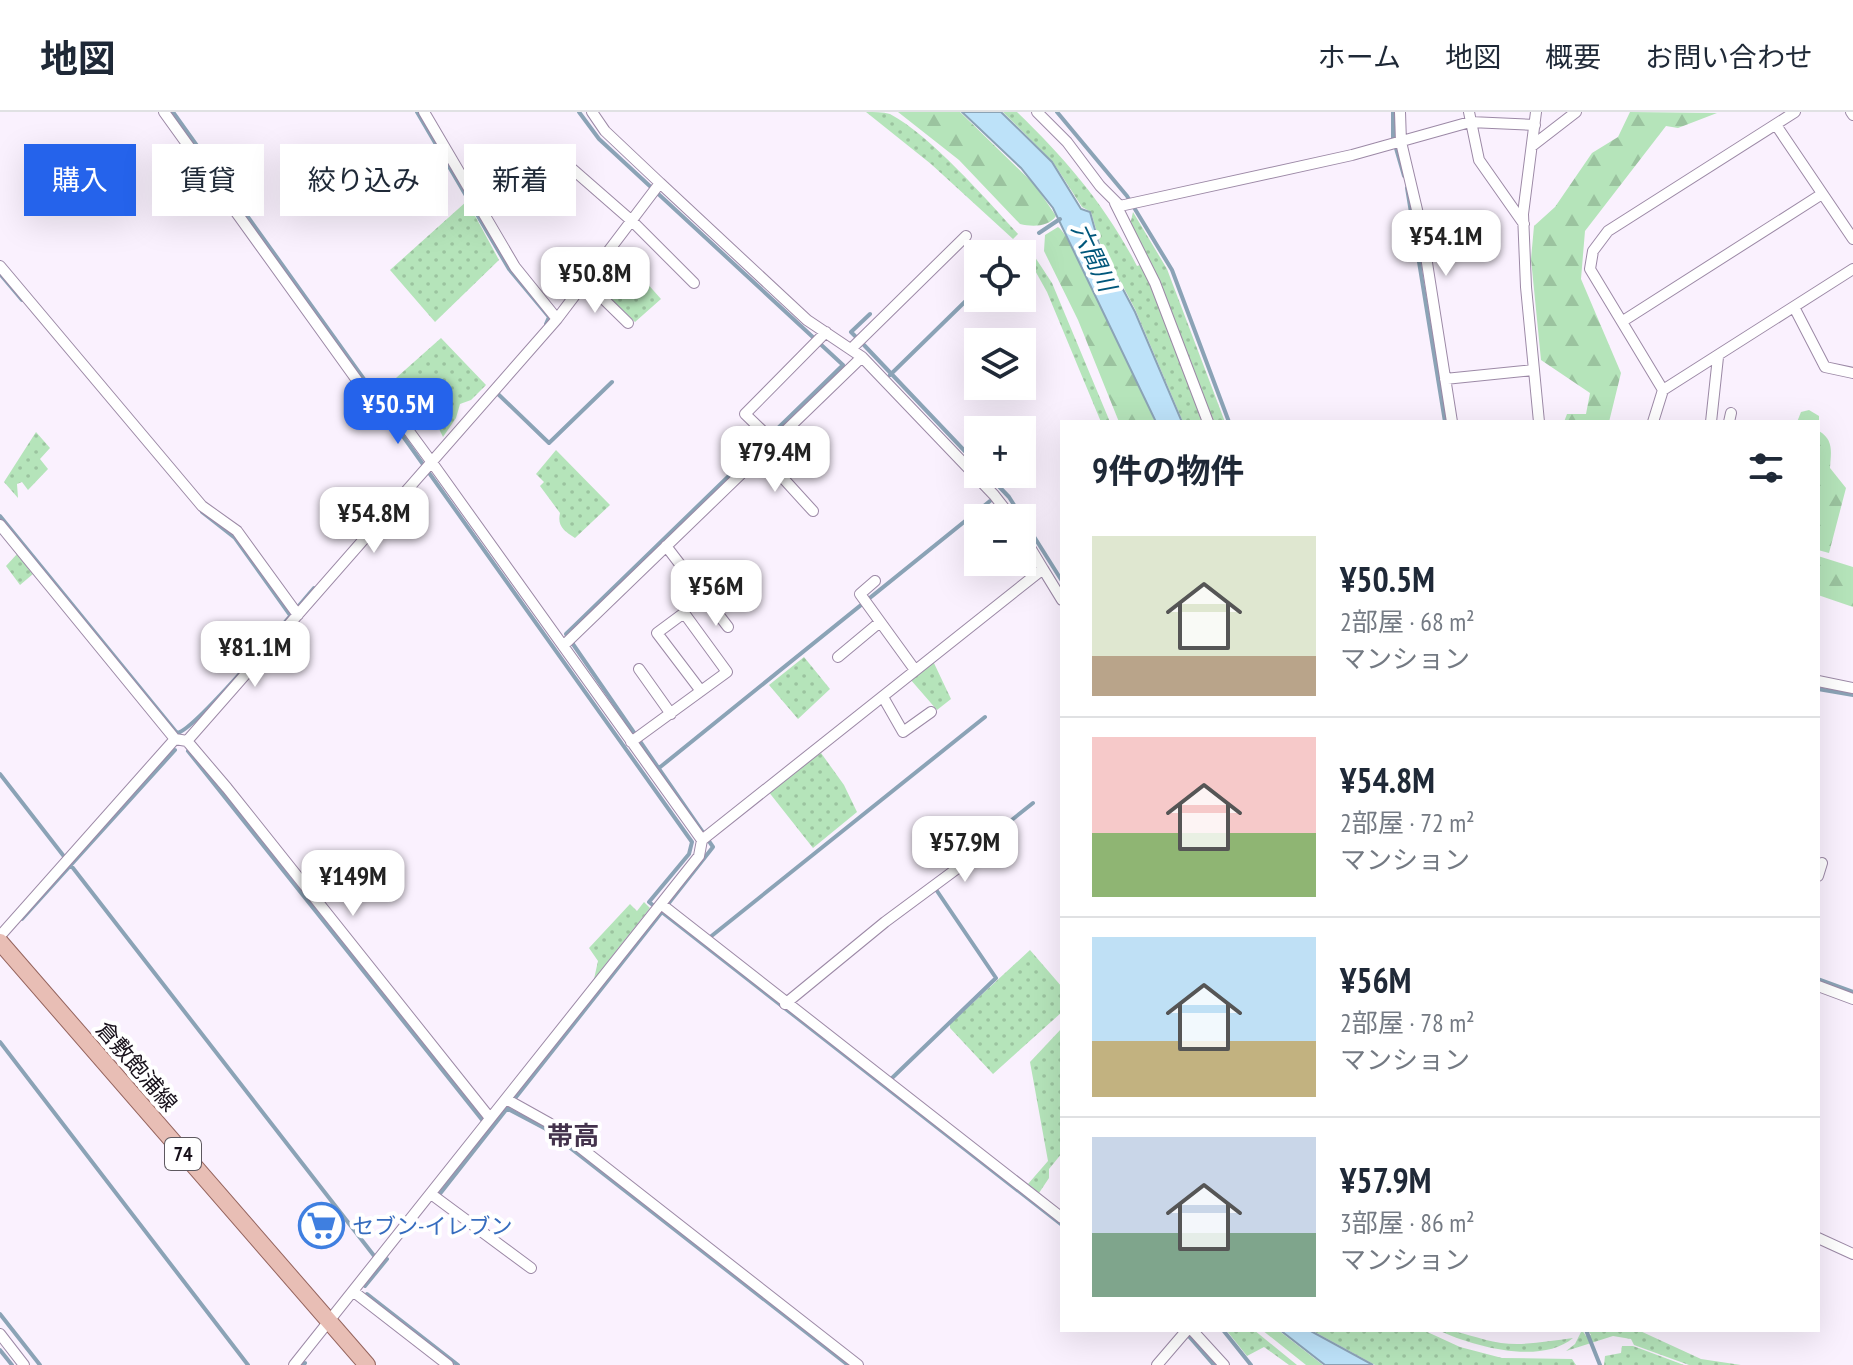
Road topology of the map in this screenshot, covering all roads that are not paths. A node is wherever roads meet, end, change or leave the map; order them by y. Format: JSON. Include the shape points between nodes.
{"nodes":[{"id":1,"x":164,"y":112,"type":"edge"},
{"id":2,"x":424,"y":112,"type":"edge"},
{"id":3,"x":592,"y":112,"type":"edge"},
{"id":4,"x":1037,"y":112,"type":"edge"},
{"id":5,"x":1400,"y":112,"type":"edge"},
{"id":6,"x":1536,"y":112,"type":"edge"},
{"id":7,"x":1576,"y":112,"type":"edge"},
{"id":8,"x":1795,"y":112,"type":"edge"},
{"id":9,"x":1469,"y":117,"type":"edge"},
{"id":10,"x":1535,"y":125,"type":"junction"},
{"id":11,"x":1776,"y":125,"type":"junction"},
{"id":12,"x":1397,"y":143,"type":"junction"},
{"id":13,"x":1532,"y":146,"type":"junction"},
{"id":14,"x":576,"y":172,"type":"edge"},
{"id":15,"x":656,"y":189,"type":"junction"},
{"id":16,"x":1822,"y":194,"type":"junction"},
{"id":17,"x":1126,"y":203,"type":"junction"},
{"id":18,"x":633,"y":222,"type":"junction"},
{"id":19,"x":1524,"y":224,"type":"junction"},
{"id":20,"x":966,"y":236,"type":"dead end"},
{"id":21,"x":1853,"y":239,"type":"edge"},
{"id":22,"x":0,"y":266,"type":"edge"},
{"id":23,"x":1853,"y":269,"type":"edge"},
{"id":24,"x":586,"y":282,"type":"junction"},
{"id":25,"x":694,"y":283,"type":"dead end"},
{"id":26,"x":1795,"y":309,"type":"junction"},
{"id":27,"x":557,"y":319,"type":"junction"},
{"id":28,"x":1623,"y":321,"type":"junction"},
{"id":29,"x":628,"y":323,"type":"dead end"},
{"id":30,"x":819,"y":338,"type":"junction"},
{"id":31,"x":852,"y":348,"type":"junction"},
{"id":32,"x":862,"y":357,"type":"junction"},
{"id":33,"x":1718,"y":357,"type":"junction"},
{"id":34,"x":1533,"y":370,"type":"junction"},
{"id":35,"x":1853,"y":373,"type":"edge"},
{"id":36,"x":1445,"y":379,"type":"junction"},
{"id":37,"x":1663,"y":390,"type":"junction"},
{"id":38,"x":1207,"y":420,"type":"edge"},
{"id":39,"x":1452,"y":420,"type":"edge"},
{"id":40,"x":1539,"y":420,"type":"edge"},
{"id":41,"x":1654,"y":420,"type":"edge"},
{"id":42,"x":1711,"y":420,"type":"edge"},
{"id":43,"x":772,"y":440,"type":"junction"},
{"id":44,"x":762,"y":455,"type":"junction"},
{"id":45,"x":429,"y":468,"type":"junction"},
{"id":46,"x":1001,"y":504,"type":"edge"},
{"id":47,"x":813,"y":511,"type":"dead end"},
{"id":48,"x":0,"y":525,"type":"edge"},
{"id":49,"x":666,"y":546,"type":"junction"},
{"id":50,"x":1036,"y":557,"type":"edge"},
{"id":51,"x":1043,"y":569,"type":"junction"},
{"id":52,"x":875,"y":581,"type":"dead end"},
{"id":53,"x":1060,"y":597,"type":"edge"},
{"id":54,"x":296,"y":612,"type":"junction"},
{"id":55,"x":880,"y":622,"type":"junction"},
{"id":56,"x":728,"y":627,"type":"dead end"},
{"id":57,"x":567,"y":642,"type":"junction"},
{"id":58,"x":838,"y":657,"type":"dead end"},
{"id":59,"x":639,"y":669,"type":"dead end"},
{"id":60,"x":915,"y":670,"type":"junction"},
{"id":61,"x":1820,"y":681,"type":"edge"},
{"id":62,"x":1853,"y":688,"type":"edge"},
{"id":63,"x":701,"y":691,"type":"junction"},
{"id":64,"x":883,"y":697,"type":"junction"},
{"id":65,"x":931,"y":712,"type":"dead end"},
{"id":66,"x":671,"y":714,"type":"junction"},
{"id":67,"x":175,"y":739,"type":"junction"},
{"id":68,"x":636,"y":739,"type":"junction"},
{"id":69,"x":187,"y":741,"type":"junction"},
{"id":70,"x":706,"y":837,"type":"junction"},
{"id":71,"x":974,"y":856,"type":"dead end"},
{"id":72,"x":1822,"y":863,"type":"dead end"},
{"id":73,"x":1820,"y":870,"type":"edge"},
{"id":74,"x":662,"y":908,"type":"junction"},
{"id":75,"x":0,"y":939,"type":"edge"},
{"id":76,"x":1820,"y":987,"type":"edge"},
{"id":77,"x":1853,"y":999,"type":"edge"},
{"id":78,"x":785,"y":1004,"type":"junction"},
{"id":79,"x":510,"y":1101,"type":"junction"},
{"id":80,"x":490,"y":1118,"type":"junction"},
{"id":81,"x":431,"y":1194,"type":"junction"},
{"id":82,"x":1060,"y":1216,"type":"edge"},
{"id":83,"x":1820,"y":1239,"type":"edge"},
{"id":84,"x":1853,"y":1254,"type":"edge"},
{"id":85,"x":531,"y":1268,"type":"dead end"},
{"id":86,"x":358,"y":1295,"type":"junction"},
{"id":87,"x":328,"y":1322,"type":"junction"},
{"id":88,"x":1186,"y":1332,"type":"edge"},
{"id":89,"x":1188,"y":1332,"type":"edge"},
{"id":90,"x":0,"y":1334,"type":"edge"},
{"id":91,"x":24,"y":1365,"type":"edge"},
{"id":92,"x":294,"y":1365,"type":"edge"},
{"id":93,"x":367,"y":1365,"type":"edge"},
{"id":94,"x":448,"y":1365,"type":"edge"},
{"id":95,"x":858,"y":1365,"type":"edge"},
{"id":96,"x":1157,"y":1365,"type":"edge"},
{"id":97,"x":1224,"y":1365,"type":"edge"}],
"edges":[{"from":1,"to":45,"type":"street"},
{"from":2,"to":27,"type":"street","via":[[515,267]]},
{"from":3,"to":15,"type":"street"},
{"from":4,"to":17,"type":"street"},
{"from":5,"to":12,"type":"street"},
{"from":6,"to":10,"type":"street"},
{"from":7,"to":13,"type":"street"},
{"from":8,"to":11,"type":"street"},
{"from":9,"to":10,"type":"street"},
{"from":9,"to":12,"type":"street"},
{"from":9,"to":19,"type":"street","via":[[1479,160]]},
{"from":10,"to":13,"type":"street"},
{"from":11,"to":16,"type":"street"},
{"from":11,"to":28,"type":"street","via":[[1608,231],[1593,251],[1590,269]]},
{"from":12,"to":17,"type":"street"},
{"from":12,"to":36,"type":"street"},
{"from":13,"to":19,"type":"street"},
{"from":14,"to":18,"type":"street"},
{"from":15,"to":18,"type":"street"},
{"from":15,"to":30,"type":"street","via":[[807,320]]},
{"from":16,"to":21,"type":"street"},
{"from":16,"to":28,"type":"street"},
{"from":17,"to":38,"type":"street"},
{"from":18,"to":24,"type":"street"},
{"from":18,"to":25,"type":"street"},
{"from":19,"to":34,"type":"street"},
{"from":20,"to":31,"type":"street"},
{"from":22,"to":54,"type":"street","via":[[202,506],[237,531]]},
{"from":23,"to":26,"type":"street"},
{"from":24,"to":27,"type":"street"},
{"from":24,"to":29,"type":"street"},
{"from":26,"to":33,"type":"street"},
{"from":26,"to":35,"type":"street","via":[[1825,367]]},
{"from":27,"to":45,"type":"street"},
{"from":28,"to":37,"type":"street"},
{"from":30,"to":31,"type":"street"},
{"from":30,"to":43,"type":"street","via":[[745,414]]},
{"from":31,"to":32,"type":"street"},
{"from":32,"to":43,"type":"street"},
{"from":32,"to":46,"type":"street"},
{"from":33,"to":37,"type":"street"},
{"from":33,"to":42,"type":"street"},
{"from":34,"to":36,"type":"street"},
{"from":34,"to":40,"type":"street"},
{"from":36,"to":39,"type":"street"},
{"from":37,"to":41,"type":"street"},
{"from":43,"to":44,"type":"street"},
{"from":44,"to":47,"type":"street"},
{"from":44,"to":49,"type":"street"},
{"from":45,"to":54,"type":"street"},
{"from":45,"to":57,"type":"street"},
{"from":48,"to":67,"type":"street"},
{"from":49,"to":56,"type":"street"},
{"from":49,"to":57,"type":"street"},
{"from":50,"to":51,"type":"street"},
{"from":51,"to":53,"type":"street"},
{"from":51,"to":60,"type":"street"},
{"from":52,"to":55,"type":"street","via":[[860,594]]},
{"from":54,"to":69,"type":"street"},
{"from":55,"to":58,"type":"street"},
{"from":55,"to":60,"type":"street"},
{"from":57,"to":68,"type":"street"},
{"from":59,"to":66,"type":"street"},
{"from":60,"to":64,"type":"street"},
{"from":61,"to":62,"type":"street"},
{"from":63,"to":63,"type":"street","via":[[727,672],[684,613],[657,633]]},
{"from":63,"to":66,"type":"street"},
{"from":64,"to":65,"type":"street","via":[[903,732]]},
{"from":64,"to":70,"type":"street"},
{"from":66,"to":68,"type":"street"},
{"from":67,"to":69,"type":"street"},
{"from":67,"to":75,"type":"street"},
{"from":68,"to":70,"type":"street"},
{"from":69,"to":80,"type":"street"},
{"from":70,"to":74,"type":"street","via":[[699,856]]},
{"from":71,"to":78,"type":"street"},
{"from":72,"to":73,"type":"street"},
{"from":74,"to":78,"type":"street"},
{"from":74,"to":79,"type":"street"},
{"from":75,"to":87,"type":"main road","name":"倉敷飽浦線","number":"74"},
{"from":76,"to":77,"type":"street"},
{"from":78,"to":82,"type":"street"},
{"from":79,"to":80,"type":"street"},
{"from":79,"to":95,"type":"street","via":[[549,1123]]},
{"from":80,"to":81,"type":"street"},
{"from":81,"to":85,"type":"street"},
{"from":81,"to":86,"type":"street"},
{"from":83,"to":84,"type":"street"},
{"from":86,"to":87,"type":"street"},
{"from":86,"to":94,"type":"street"},
{"from":87,"to":92,"type":"street"},
{"from":87,"to":93,"type":"main road","name":"倉敷飽浦線","number":"74"},
{"from":88,"to":96,"type":"street"},
{"from":89,"to":97,"type":"street"},
{"from":90,"to":91,"type":"street"}]}
